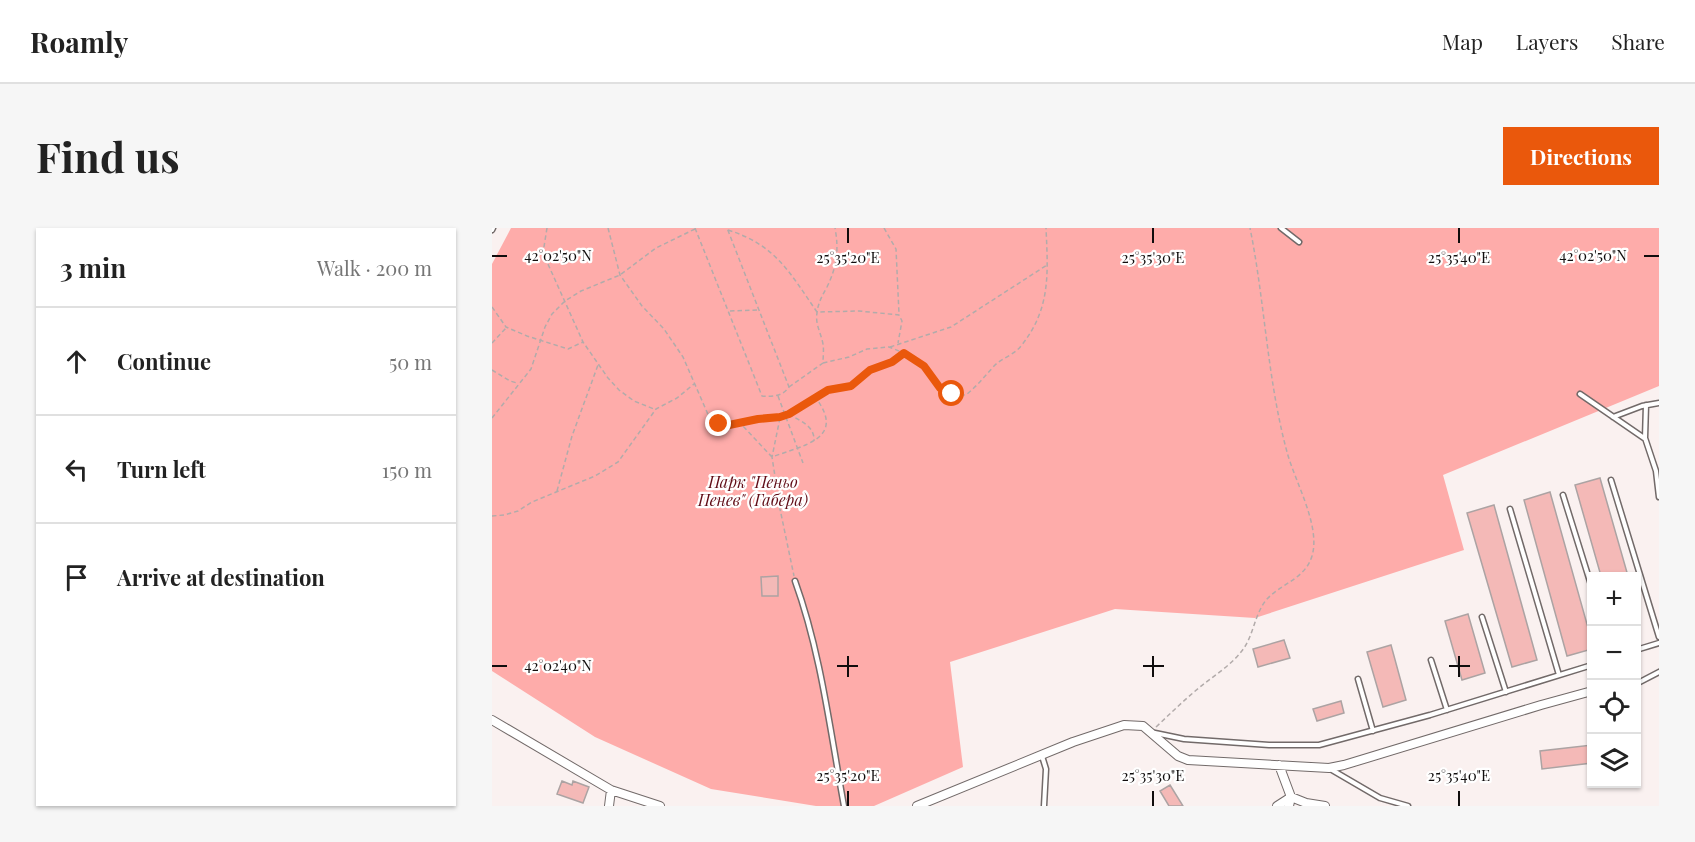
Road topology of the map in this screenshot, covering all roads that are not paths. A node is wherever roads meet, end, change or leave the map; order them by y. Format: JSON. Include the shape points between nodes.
{"nodes":[{"id":1,"x":1281,"y":228,"type":"edge"},
{"id":2,"x":1299,"y":242,"type":"dead end"},
{"id":3,"x":1580,"y":394,"type":"dead end"},
{"id":4,"x":1659,"y":403,"type":"edge"},
{"id":5,"x":1646,"y":405,"type":"junction"},
{"id":6,"x":1613,"y":417,"type":"junction"},
{"id":7,"x":1645,"y":438,"type":"junction"},
{"id":8,"x":1611,"y":480,"type":"dead end"},
{"id":9,"x":1563,"y":495,"type":"dead end"},
{"id":10,"x":1659,"y":497,"type":"edge"},
{"id":11,"x":1510,"y":509,"type":"dead end"},
{"id":12,"x":1587,"y":572,"type":"edge"},
{"id":13,"x":795,"y":581,"type":"road end"},
{"id":14,"x":1482,"y":616,"type":"dead end"},
{"id":15,"x":1659,"y":638,"type":"edge"},
{"id":16,"x":1659,"y":643,"type":"edge"},
{"id":17,"x":1641,"y":648,"type":"edge"},
{"id":18,"x":1431,"y":660,"type":"dead end"},
{"id":19,"x":1587,"y":666,"type":"edge"},
{"id":20,"x":1659,"y":672,"type":"edge"},
{"id":21,"x":1559,"y":675,"type":"junction"},
{"id":22,"x":1358,"y":679,"type":"dead end"},
{"id":23,"x":1641,"y":681,"type":"edge"},
{"id":24,"x":1506,"y":692,"type":"junction"},
{"id":25,"x":1587,"y":692,"type":"edge"},
{"id":26,"x":1447,"y":710,"type":"junction"},
{"id":27,"x":492,"y":720,"type":"edge"},
{"id":28,"x":1373,"y":730,"type":"junction"},
{"id":29,"x":1152,"y":732,"type":"junction"},
{"id":30,"x":1042,"y":756,"type":"junction"},
{"id":31,"x":1279,"y":765,"type":"junction"},
{"id":32,"x":1329,"y":768,"type":"junction"},
{"id":33,"x":611,"y":790,"type":"junction"},
{"id":34,"x":1291,"y":797,"type":"junction"},
{"id":35,"x":609,"y":806,"type":"edge"},
{"id":36,"x":660,"y":806,"type":"edge"},
{"id":37,"x":844,"y":806,"type":"edge"},
{"id":38,"x":917,"y":806,"type":"edge"},
{"id":39,"x":1044,"y":806,"type":"edge"},
{"id":40,"x":1277,"y":806,"type":"edge"},
{"id":41,"x":1289,"y":806,"type":"edge"},
{"id":42,"x":1325,"y":806,"type":"edge"},
{"id":43,"x":1408,"y":806,"type":"edge"}],
"edges":[{"from":1,"to":2,"type":"lane"},
{"from":3,"to":6,"type":"lane"},
{"from":4,"to":5,"type":"lane"},
{"from":5,"to":6,"type":"lane"},
{"from":5,"to":7,"type":"lane"},
{"from":6,"to":7,"type":"lane"},
{"from":7,"to":10,"type":"lane","via":[[1656,471]]},
{"from":8,"to":15,"type":"lane"},
{"from":9,"to":12,"type":"lane"},
{"from":11,"to":21,"type":"lane"},
{"from":13,"to":37,"type":"lane","via":[[817,654]]},
{"from":14,"to":24,"type":"lane"},
{"from":16,"to":17,"type":"lane"},
{"from":18,"to":26,"type":"lane"},
{"from":19,"to":21,"type":"lane"},
{"from":20,"to":23,"type":"lane"},
{"from":21,"to":24,"type":"lane"},
{"from":22,"to":28,"type":"lane"},
{"from":24,"to":26,"type":"lane"},
{"from":25,"to":32,"type":"street"},
{"from":26,"to":28,"type":"lane"},
{"from":27,"to":33,"type":"street"},
{"from":28,"to":29,"type":"lane","via":[[1319,745],[1298,746],[1184,739]]},
{"from":29,"to":30,"type":"street","via":[[1143,726],[1124,725]]},
{"from":29,"to":31,"type":"street","via":[[1188,760]]},
{"from":30,"to":38,"type":"street"},
{"from":30,"to":39,"type":"lane","via":[[1046,769]]},
{"from":31,"to":32,"type":"street"},
{"from":31,"to":34,"type":"street"},
{"from":32,"to":43,"type":"lane","via":[[1380,798]]},
{"from":33,"to":35,"type":"street"},
{"from":33,"to":36,"type":"street"},
{"from":34,"to":40,"type":"street"},
{"from":34,"to":41,"type":"street"},
{"from":34,"to":42,"type":"street"}]}
